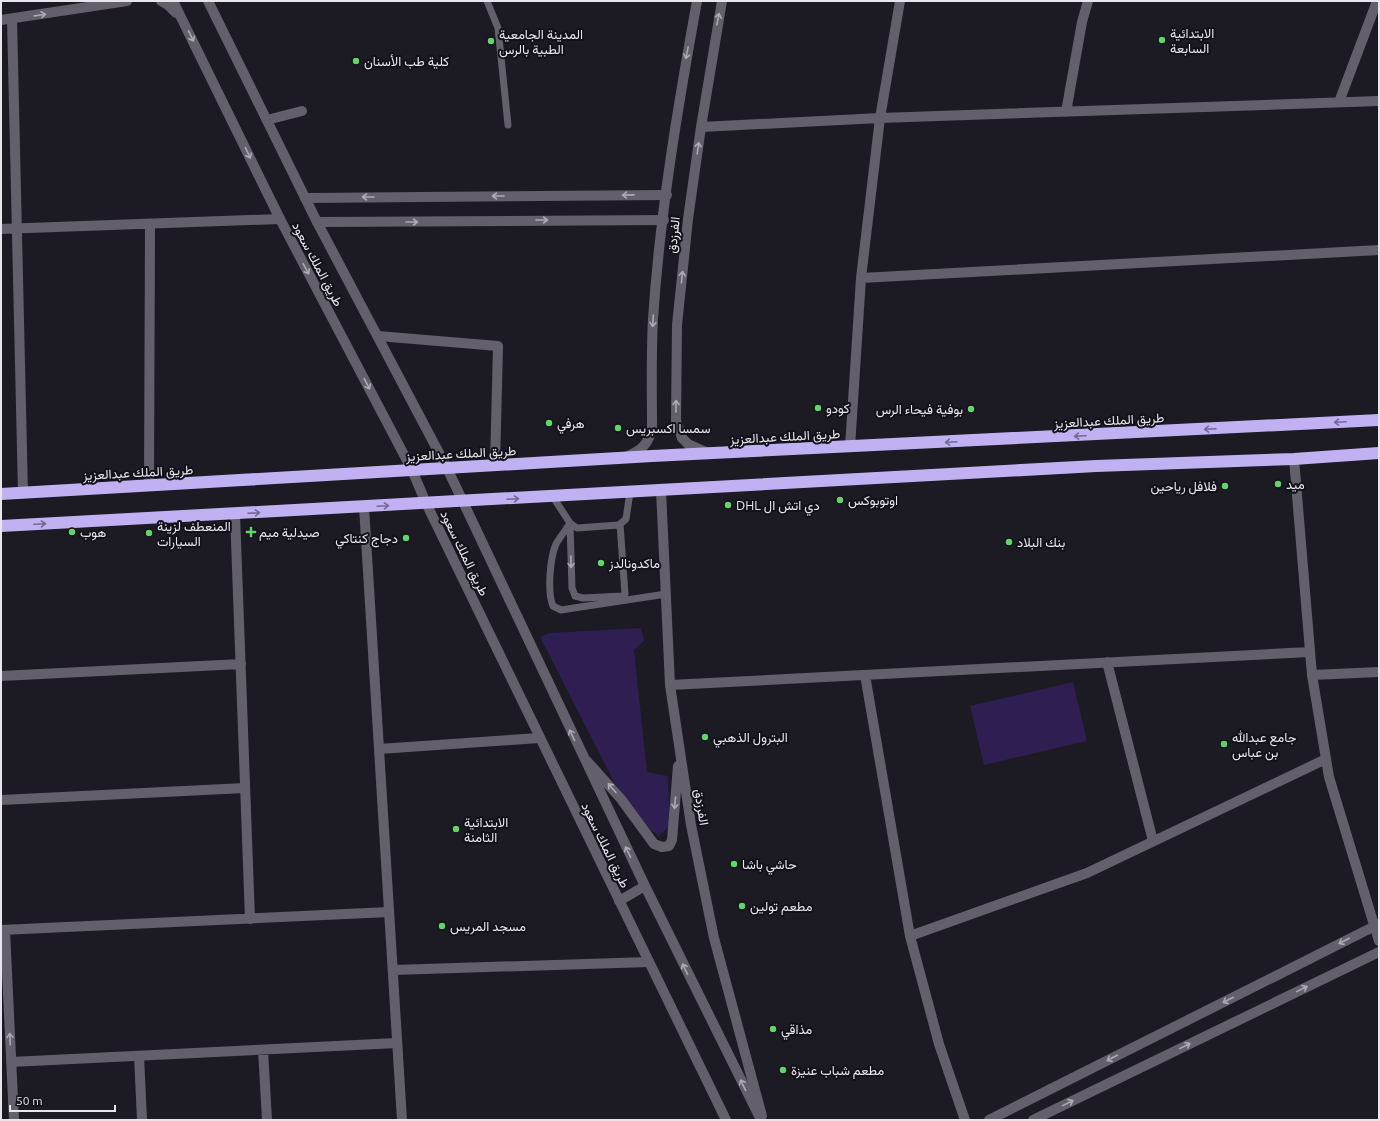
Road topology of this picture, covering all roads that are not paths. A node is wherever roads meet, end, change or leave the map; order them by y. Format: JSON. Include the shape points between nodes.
{"nodes":[{"id":1,"x":127,"y":1,"type":"edge"},
{"id":2,"x":161,"y":1,"type":"edge"},
{"id":3,"x":173,"y":1,"type":"edge"},
{"id":4,"x":208,"y":1,"type":"edge"},
{"id":5,"x":487,"y":1,"type":"edge"},
{"id":6,"x":697,"y":1,"type":"edge"},
{"id":7,"x":722,"y":1,"type":"edge"},
{"id":8,"x":900,"y":1,"type":"edge"},
{"id":9,"x":1088,"y":1,"type":"edge"},
{"id":10,"x":1377,"y":1,"type":"edge"},
{"id":11,"x":12,"y":19,"type":"junction"},
{"id":12,"x":1,"y":20,"type":"edge"},
{"id":13,"x":183,"y":21,"type":"junction"},
{"id":14,"x":1379,"y":101,"type":"edge"},
{"id":15,"x":1339,"y":102,"type":"junction"},
{"id":16,"x":302,"y":110,"type":"dead end"},
{"id":17,"x":1066,"y":112,"type":"junction"},
{"id":18,"x":880,"y":118,"type":"junction"},
{"id":19,"x":267,"y":120,"type":"junction"},
{"id":20,"x":508,"y":125,"type":"dead end"},
{"id":21,"x":701,"y":127,"type":"junction"},
{"id":22,"x":667,"y":195,"type":"junction"},
{"id":23,"x":305,"y":198,"type":"junction"},
{"id":24,"x":280,"y":219,"type":"junction"},
{"id":25,"x":664,"y":220,"type":"junction"},
{"id":26,"x":317,"y":222,"type":"junction"},
{"id":27,"x":150,"y":224,"type":"junction"},
{"id":28,"x":1,"y":229,"type":"edge"},
{"id":29,"x":17,"y":229,"type":"junction"},
{"id":30,"x":1379,"y":250,"type":"edge"},
{"id":31,"x":861,"y":278,"type":"junction"},
{"id":32,"x":378,"y":336,"type":"junction"},
{"id":33,"x":1379,"y":420,"type":"edge"},
{"id":34,"x":850,"y":447,"type":"junction"},
{"id":35,"x":712,"y":453,"type":"junction"},
{"id":36,"x":1379,"y":453,"type":"edge"},
{"id":37,"x":626,"y":457,"type":"junction"},
{"id":38,"x":1294,"y":459,"type":"junction"},
{"id":39,"x":495,"y":465,"type":"junction"},
{"id":40,"x":447,"y":468,"type":"junction"},
{"id":41,"x":412,"y":470,"type":"junction"},
{"id":42,"x":149,"y":486,"type":"junction"},
{"id":43,"x":661,"y":490,"type":"junction"},
{"id":44,"x":630,"y":492,"type":"junction"},
{"id":45,"x":23,"y":493,"type":"junction"},
{"id":46,"x":1,"y":494,"type":"edge"},
{"id":47,"x":554,"y":497,"type":"junction"},
{"id":48,"x":461,"y":501,"type":"junction"},
{"id":49,"x":426,"y":503,"type":"junction"},
{"id":50,"x":364,"y":507,"type":"junction"},
{"id":51,"x":235,"y":514,"type":"junction"},
{"id":52,"x":570,"y":524,"type":"junction"},
{"id":53,"x":620,"y":524,"type":"junction"},
{"id":54,"x":1,"y":526,"type":"edge"},
{"id":55,"x":666,"y":594,"type":"junction"},
{"id":56,"x":1310,"y":652,"type":"junction"},
{"id":57,"x":1106,"y":662,"type":"junction"},
{"id":58,"x":241,"y":664,"type":"junction"},
{"id":59,"x":1379,"y":672,"type":"edge"},
{"id":60,"x":865,"y":675,"type":"junction"},
{"id":61,"x":1312,"y":675,"type":"junction"},
{"id":62,"x":1,"y":676,"type":"edge"},
{"id":63,"x":670,"y":685,"type":"junction"},
{"id":64,"x":539,"y":738,"type":"junction"},
{"id":65,"x":379,"y":749,"type":"junction"},
{"id":66,"x":680,"y":750,"type":"junction"},
{"id":67,"x":581,"y":754,"type":"junction"},
{"id":68,"x":1326,"y":759,"type":"junction"},
{"id":69,"x":245,"y":788,"type":"junction"},
{"id":70,"x":1,"y":800,"type":"edge"},
{"id":71,"x":1154,"y":842,"type":"junction"},
{"id":72,"x":645,"y":886,"type":"junction"},
{"id":73,"x":619,"y":901,"type":"junction"},
{"id":74,"x":389,"y":912,"type":"junction"},
{"id":75,"x":250,"y":919,"type":"junction"},
{"id":76,"x":1376,"y":925,"type":"edge"},
{"id":77,"x":3,"y":930,"type":"edge"},
{"id":78,"x":910,"y":936,"type":"junction"},
{"id":79,"x":1379,"y":941,"type":"edge"},
{"id":80,"x":1379,"y":952,"type":"edge"},
{"id":81,"x":649,"y":962,"type":"junction"},
{"id":82,"x":393,"y":970,"type":"junction"},
{"id":83,"x":397,"y":1043,"type":"junction"},
{"id":84,"x":263,"y":1050,"type":"junction"},
{"id":85,"x":139,"y":1056,"type":"junction"},
{"id":86,"x":11,"y":1062,"type":"junction"},
{"id":87,"x":14,"y":1120,"type":"edge"},
{"id":88,"x":142,"y":1120,"type":"edge"},
{"id":89,"x":267,"y":1120,"type":"edge"},
{"id":90,"x":402,"y":1120,"type":"edge"},
{"id":91,"x":726,"y":1120,"type":"edge"},
{"id":92,"x":762,"y":1120,"type":"edge"},
{"id":93,"x":965,"y":1120,"type":"edge"},
{"id":94,"x":989,"y":1120,"type":"edge"},
{"id":95,"x":1033,"y":1120,"type":"edge"}],
"edges":[{"from":11,"to":1,"type":"street","one_way":true},
{"from":2,"to":13,"type":"street"},
{"from":3,"to":13,"type":"street","name":"طريق الملك سعود"},
{"from":4,"to":19,"type":"street","name":"طريق الملك سعود"},
{"from":5,"to":20,"type":"lane","via":[[498,28]]},
{"from":6,"to":22,"type":"street","name":"الفرزدق","one_way":true},
{"from":21,"to":7,"type":"street","name":"الفرزدق","one_way":true},
{"from":8,"to":18,"type":"street"},
{"from":9,"to":17,"type":"street"},
{"from":10,"to":15,"type":"street"},
{"from":11,"to":12,"type":"street"},
{"from":11,"to":29,"type":"street"},
{"from":13,"to":24,"type":"street","name":"طريق الملك سعود","one_way":true},
{"from":14,"to":15,"type":"street"},
{"from":15,"to":17,"type":"street"},
{"from":16,"to":19,"type":"street"},
{"from":17,"to":18,"type":"street"},
{"from":18,"to":21,"type":"street"},
{"from":18,"to":31,"type":"street"},
{"from":19,"to":23,"type":"street","name":"طريق الملك سعود"},
{"from":35,"to":21,"type":"street","name":"الفرزدق","one_way":true,"via":[[688,444],[682,438],[676,420],[677,325]]},
{"from":22,"to":23,"type":"street","one_way":true},
{"from":22,"to":25,"type":"street","name":"الفرزدق"},
{"from":23,"to":26,"type":"street","name":"طريق الملك سعود"},
{"from":24,"to":27,"type":"street"},
{"from":24,"to":41,"type":"street","name":"طريق الملك سعود","one_way":true},
{"from":26,"to":25,"type":"street","one_way":true},
{"from":25,"to":37,"type":"street","name":"الفرزدق","one_way":true,"via":[[653,319],[652,428],[647,444]]},
{"from":26,"to":32,"type":"street","name":"طريق الملك سعود"},
{"from":27,"to":29,"type":"street"},
{"from":27,"to":42,"type":"street"},
{"from":28,"to":29,"type":"street"},
{"from":29,"to":45,"type":"street"},
{"from":30,"to":31,"type":"street"},
{"from":31,"to":34,"type":"street"},
{"from":32,"to":39,"type":"street","via":[[498,346]]},
{"from":32,"to":40,"type":"street","name":"طريق الملك سعود"},
{"from":33,"to":34,"type":"highway","name":"طريق الملك عبدالعزيز","one_way":true},
{"from":34,"to":35,"type":"highway","name":"طريق الملك عبدالعزيز"},
{"from":35,"to":37,"type":"highway","name":"طريق الملك عبدالعزيز"},
{"from":36,"to":38,"type":"highway"},
{"from":37,"to":39,"type":"highway","name":"طريق الملك عبدالعزيز"},
{"from":38,"to":43,"type":"highway","via":[[1096,466]]},
{"from":38,"to":56,"type":"street"},
{"from":39,"to":40,"type":"highway","name":"طريق الملك عبدالعزيز"},
{"from":40,"to":41,"type":"highway","name":"طريق الملك عبدالعزيز"},
{"from":40,"to":48,"type":"street","name":"طريق الملك سعود"},
{"from":41,"to":42,"type":"highway","name":"طريق الملك عبدالعزيز"},
{"from":41,"to":49,"type":"street","name":"طريق الملك سعود"},
{"from":42,"to":45,"type":"highway","name":"طريق الملك عبدالعزيز"},
{"from":43,"to":44,"type":"highway"},
{"from":43,"to":55,"type":"street","name":"الفرزدق"},
{"from":44,"to":47,"type":"highway"},
{"from":44,"to":53,"type":"lane","via":[[626,519]]},
{"from":45,"to":46,"type":"highway","name":"طريق الملك عبدالعزيز"},
{"from":48,"to":47,"type":"highway","one_way":true},
{"from":47,"to":52,"type":"lane"},
{"from":48,"to":49,"type":"highway"},
{"from":67,"to":48,"type":"street","name":"طريق الملك سعود","one_way":true},
{"from":50,"to":49,"type":"highway","one_way":true},
{"from":49,"to":64,"type":"street","name":"طريق الملك سعود"},
{"from":51,"to":50,"type":"highway","one_way":true},
{"from":50,"to":65,"type":"street"},
{"from":54,"to":51,"type":"highway","one_way":true},
{"from":51,"to":58,"type":"street"},
{"from":52,"to":53,"type":"lane","via":[[577,528]]},
{"from":52,"to":53,"type":"lane","one_way":true,"via":[[572,588],[576,596],[583,598],[624,594]]},
{"from":52,"to":55,"type":"lane","via":[[556,545],[552,560],[550,598],[553,606],[561,610]]},
{"from":55,"to":63,"type":"street","name":"الفرزدق"},
{"from":56,"to":57,"type":"street"},
{"from":56,"to":61,"type":"street"},
{"from":57,"to":60,"type":"street"},
{"from":57,"to":71,"type":"street"},
{"from":58,"to":62,"type":"street"},
{"from":58,"to":69,"type":"street"},
{"from":59,"to":61,"type":"street"},
{"from":60,"to":63,"type":"street"},
{"from":60,"to":78,"type":"street"},
{"from":61,"to":68,"type":"street"},
{"from":63,"to":66,"type":"street","name":"الفرزدق"},
{"from":64,"to":65,"type":"street"},
{"from":64,"to":73,"type":"street","name":"طريق الملك سعود"},
{"from":65,"to":74,"type":"street"},
{"from":66,"to":67,"type":"street","one_way":true,"via":[[672,840],[669,846],[662,847],[654,844],[622,799]]},
{"from":66,"to":92,"type":"street","name":"الفرزدق","via":[[691,825],[714,938]]},
{"from":72,"to":67,"type":"street","name":"طريق الملك سعود","one_way":true},
{"from":68,"to":71,"type":"street"},
{"from":68,"to":76,"type":"street","via":[[1329,777]]},
{"from":69,"to":70,"type":"street"},
{"from":69,"to":75,"type":"street"},
{"from":71,"to":78,"type":"street","via":[[1087,873]]},
{"from":72,"to":73,"type":"street"},
{"from":92,"to":72,"type":"street","name":"طريق الملك سعود","one_way":true},
{"from":73,"to":81,"type":"street","name":"طريق الملك سعود"},
{"from":74,"to":75,"type":"street"},
{"from":74,"to":82,"type":"street"},
{"from":75,"to":77,"type":"street"},
{"from":76,"to":79,"type":"street"},
{"from":76,"to":94,"type":"street","one_way":true},
{"from":86,"to":77,"type":"street","one_way":true},
{"from":78,"to":93,"type":"street","via":[[939,1044]]},
{"from":95,"to":80,"type":"street","one_way":true},
{"from":81,"to":82,"type":"street"},
{"from":81,"to":91,"type":"street","name":"طريق الملك سعود"},
{"from":82,"to":83,"type":"street"},
{"from":83,"to":84,"type":"street"},
{"from":83,"to":90,"type":"street"},
{"from":84,"to":85,"type":"street"},
{"from":84,"to":89,"type":"street"},
{"from":85,"to":86,"type":"street"},
{"from":85,"to":88,"type":"street"},
{"from":86,"to":87,"type":"street"}]}
